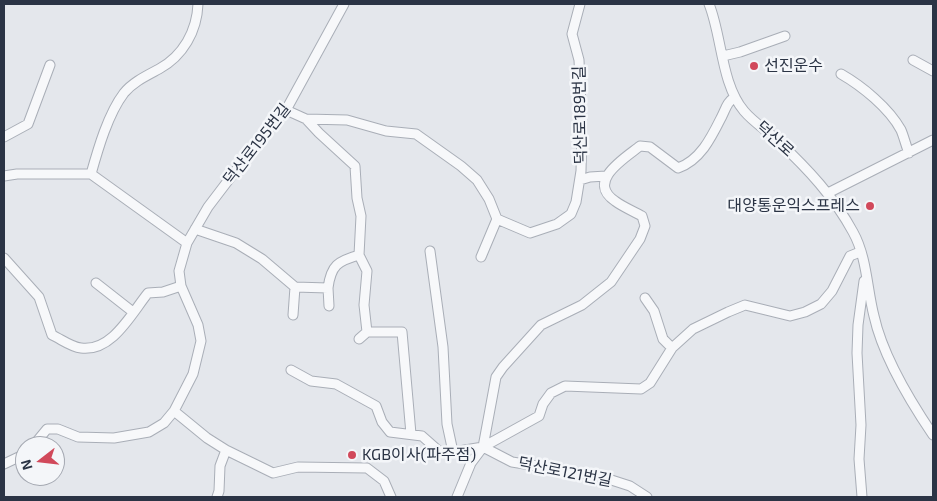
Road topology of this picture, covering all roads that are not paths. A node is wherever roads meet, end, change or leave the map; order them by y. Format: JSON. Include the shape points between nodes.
{"nodes":[{"id":1,"x":198,"y":4,"type":"edge"},
{"id":2,"x":344,"y":4,"type":"edge"},
{"id":3,"x":580,"y":4,"type":"edge"},
{"id":4,"x":709,"y":4,"type":"edge"},
{"id":5,"x":785,"y":36,"type":"dead end"},
{"id":6,"x":723,"y":56,"type":"junction"},
{"id":7,"x":913,"y":60,"type":"dead end"},
{"id":8,"x":50,"y":65,"type":"dead end"},
{"id":9,"x":933,"y":71,"type":"edge"},
{"id":10,"x":841,"y":74,"type":"dead end"},
{"id":11,"x":735,"y":97,"type":"junction"},
{"id":12,"x":286,"y":110,"type":"junction"},
{"id":13,"x":306,"y":118,"type":"junction"},
{"id":14,"x":4,"y":137,"type":"edge"},
{"id":15,"x":933,"y":140,"type":"edge"},
{"id":16,"x":909,"y":153,"type":"junction"},
{"id":17,"x":91,"y":174,"type":"junction"},
{"id":18,"x":4,"y":176,"type":"edge"},
{"id":19,"x":606,"y":176,"type":"junction"},
{"id":20,"x":580,"y":180,"type":"junction"},
{"id":21,"x":828,"y":193,"type":"junction"},
{"id":22,"x":497,"y":219,"type":"junction"},
{"id":23,"x":195,"y":229,"type":"junction"},
{"id":24,"x":187,"y":243,"type":"junction"},
{"id":25,"x":430,"y":251,"type":"dead end"},
{"id":26,"x":860,"y":252,"type":"junction"},
{"id":27,"x":359,"y":255,"type":"junction"},
{"id":28,"x":481,"y":257,"type":"dead end"},
{"id":29,"x":4,"y":258,"type":"edge"},
{"id":30,"x":864,"y":263,"type":"junction"},
{"id":31,"x":96,"y":283,"type":"dead end"},
{"id":32,"x":181,"y":286,"type":"junction"},
{"id":33,"x":295,"y":287,"type":"junction"},
{"id":34,"x":328,"y":288,"type":"junction"},
{"id":35,"x":645,"y":298,"type":"dead end"},
{"id":36,"x":329,"y":306,"type":"dead end"},
{"id":37,"x":133,"y":312,"type":"junction"},
{"id":38,"x":293,"y":315,"type":"dead end"},
{"id":39,"x":367,"y":332,"type":"junction"},
{"id":40,"x":359,"y":339,"type":"dead end"},
{"id":41,"x":672,"y":348,"type":"junction"},
{"id":42,"x":291,"y":370,"type":"dead end"},
{"id":43,"x":174,"y":411,"type":"junction"},
{"id":44,"x":411,"y":434,"type":"junction"},
{"id":45,"x":933,"y":435,"type":"edge"},
{"id":46,"x":41,"y":436,"type":"edge"},
{"id":47,"x":483,"y":447,"type":"junction"},
{"id":48,"x":226,"y":450,"type":"junction"},
{"id":49,"x":453,"y":452,"type":"junction"},
{"id":50,"x":218,"y":497,"type":"edge"},
{"id":51,"x":391,"y":497,"type":"edge"},
{"id":52,"x":457,"y":497,"type":"edge"},
{"id":53,"x":646,"y":497,"type":"edge"},
{"id":54,"x":862,"y":497,"type":"edge"}],
"edges":[{"from":1,"to":17,"type":"street","via":[[190,38],[179,53],[124,94],[108,124]]},
{"from":2,"to":12,"type":"street","name":"덕산로195번길"},
{"from":3,"to":20,"type":"street","name":"덕산로189번길","via":[[572,34],[579,60]]},
{"from":4,"to":6,"type":"street","name":"덕산로"},
{"from":5,"to":6,"type":"street"},
{"from":6,"to":11,"type":"street","name":"덕산로"},
{"from":7,"to":9,"type":"street"},
{"from":8,"to":14,"type":"street","via":[[28,124]]},
{"from":10,"to":16,"type":"street","via":[[881,105],[901,130]]},
{"from":11,"to":19,"type":"street","via":[[728,102],[699,156],[688,164],[678,168],[650,147],[640,146]]},
{"from":11,"to":21,"type":"street","name":"덕산로","via":[[744,112],[778,141]]},
{"from":12,"to":13,"type":"street"},
{"from":12,"to":23,"type":"street","name":"덕산로195번길","via":[[262,136]]},
{"from":13,"to":22,"type":"street","via":[[347,120],[386,131],[416,134],[477,180]]},
{"from":13,"to":27,"type":"street","via":[[355,166],[361,216]]},
{"from":15,"to":16,"type":"street"},
{"from":16,"to":21,"type":"street"},
{"from":17,"to":18,"type":"street"},
{"from":17,"to":24,"type":"street"},
{"from":19,"to":20,"type":"street"},
{"from":19,"to":47,"type":"street","via":[[606,192],[613,200],[642,216],[646,226],[610,282],[582,305],[541,325],[503,366],[496,377]]},
{"from":20,"to":22,"type":"street","name":"덕산로189번길","via":[[571,214],[557,224],[530,233]]},
{"from":21,"to":26,"type":"street","name":"덕산로","via":[[854,234]]},
{"from":22,"to":28,"type":"street"},
{"from":23,"to":24,"type":"street","name":"덕산로195번길"},
{"from":23,"to":33,"type":"street","via":[[236,243],[262,259]]},
{"from":24,"to":32,"type":"street","name":"덕산로195번길","via":[[179,271]]},
{"from":25,"to":49,"type":"street","via":[[443,347],[446,424]]},
{"from":26,"to":30,"type":"street","name":"덕산로"},
{"from":26,"to":41,"type":"street","via":[[850,256],[821,304],[790,316],[745,305],[693,329]]},
{"from":27,"to":34,"type":"street","via":[[335,265],[329,276]]},
{"from":27,"to":39,"type":"street","via":[[367,271],[364,305]]},
{"from":29,"to":37,"type":"street","via":[[39,297],[52,335],[79,348],[95,348],[113,337]]},
{"from":30,"to":45,"type":"street","name":"덕산로","via":[[874,318],[893,369]]},
{"from":30,"to":54,"type":"street","name":"덕산로","via":[[857,353]]},
{"from":31,"to":37,"type":"street"},
{"from":32,"to":37,"type":"street","via":[[163,292],[148,292]]},
{"from":32,"to":43,"type":"street","name":"덕산로195번길","via":[[198,325],[201,341],[193,374]]},
{"from":33,"to":34,"type":"street"},
{"from":33,"to":38,"type":"street"},
{"from":34,"to":36,"type":"street"},
{"from":35,"to":41,"type":"street","via":[[654,311],[663,339]]},
{"from":39,"to":40,"type":"street"},
{"from":39,"to":44,"type":"street","via":[[402,332]]},
{"from":41,"to":47,"type":"street","via":[[650,383],[641,389],[565,386],[551,393],[542,404],[539,416]]},
{"from":42,"to":44,"type":"street","via":[[311,381],[336,384],[376,406],[390,432]]},
{"from":43,"to":46,"type":"street","name":"덕산로195번길","via":[[164,423],[149,432],[114,438],[78,437],[47,429]]},
{"from":43,"to":48,"type":"street"},
{"from":44,"to":49,"type":"street","via":[[422,436],[439,451]]},
{"from":47,"to":49,"type":"street"},
{"from":47,"to":52,"type":"street","via":[[471,463]]},
{"from":47,"to":53,"type":"street","name":"덕산로121번길","via":[[512,462],[599,476],[630,486]]},
{"from":48,"to":50,"type":"street","via":[[220,466]]},
{"from":48,"to":51,"type":"street","via":[[273,473],[298,468],[367,468],[384,481]]}]}
